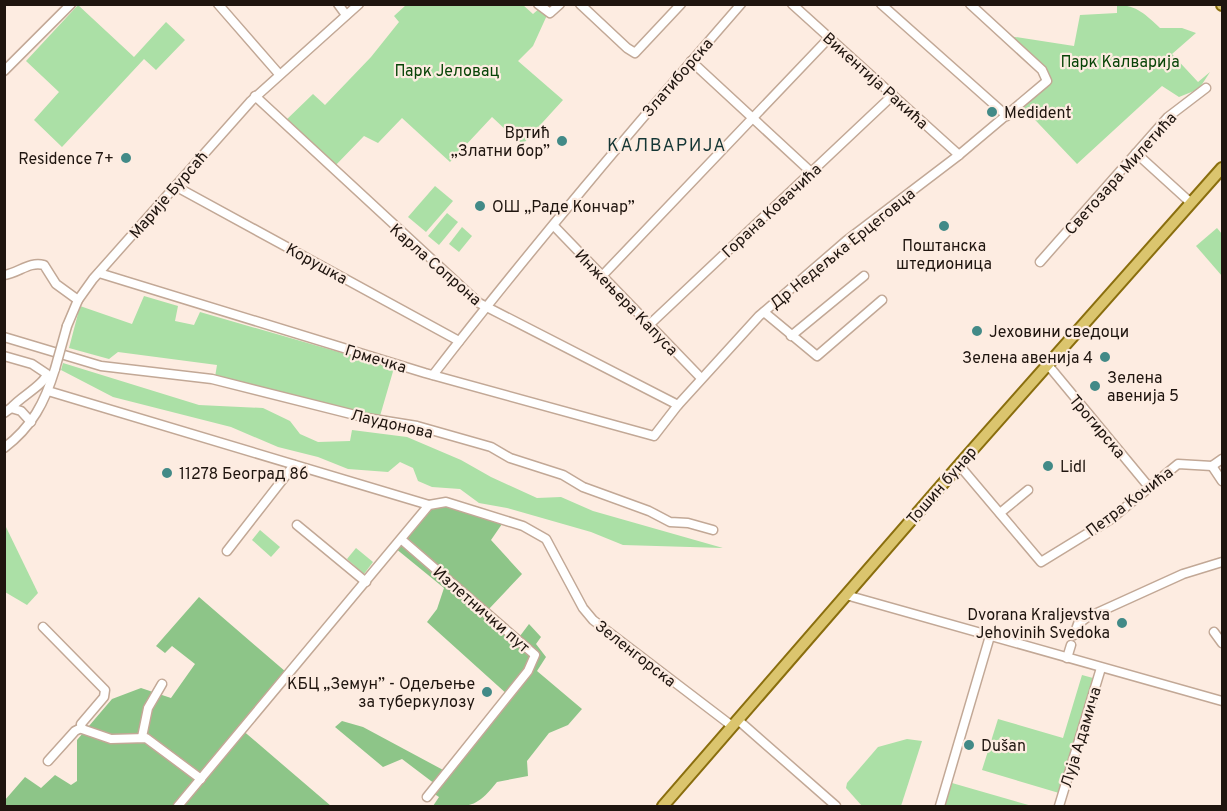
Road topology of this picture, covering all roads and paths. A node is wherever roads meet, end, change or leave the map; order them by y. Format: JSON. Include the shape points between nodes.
{"nodes":[{"id":1,"x":71,"y":4,"type":"edge"},
{"id":2,"x":218,"y":4,"type":"edge"},
{"id":3,"x":338,"y":4,"type":"edge"},
{"id":4,"x":359,"y":4,"type":"edge"},
{"id":5,"x":538,"y":4,"type":"edge"},
{"id":6,"x":560,"y":4,"type":"edge"},
{"id":7,"x":580,"y":4,"type":"edge"},
{"id":8,"x":681,"y":4,"type":"edge"},
{"id":9,"x":741,"y":4,"type":"edge"},
{"id":10,"x":792,"y":4,"type":"edge"},
{"id":11,"x":881,"y":4,"type":"edge"},
{"id":12,"x":970,"y":4,"type":"edge"},
{"id":13,"x":346,"y":15,"type":"junction"},
{"id":14,"x":830,"y":38,"type":"junction"},
{"id":15,"x":692,"y":61,"type":"junction"},
{"id":16,"x":4,"y":71,"type":"edge"},
{"id":17,"x":279,"y":74,"type":"junction"},
{"id":18,"x":1206,"y":88,"type":"dead end"},
{"id":19,"x":893,"y":95,"type":"junction"},
{"id":20,"x":255,"y":96,"type":"junction"},
{"id":21,"x":1007,"y":116,"type":"junction"},
{"id":22,"x":753,"y":117,"type":"junction"},
{"id":23,"x":1136,"y":153,"type":"junction"},
{"id":24,"x":959,"y":155,"type":"junction"},
{"id":25,"x":1222,"y":168,"type":"edge"},
{"id":26,"x":811,"y":172,"type":"junction"},
{"id":27,"x":175,"y":186,"type":"junction"},
{"id":28,"x":1191,"y":203,"type":"junction"},
{"id":29,"x":554,"y":225,"type":"junction"},
{"id":30,"x":1040,"y":262,"type":"dead end"},
{"id":31,"x":99,"y":273,"type":"junction"},
{"id":32,"x":4,"y":276,"type":"edge"},
{"id":33,"x":602,"y":276,"type":"junction"},
{"id":34,"x":864,"y":276,"type":"dead end"},
{"id":35,"x":78,"y":300,"type":"junction"},
{"id":36,"x":882,"y":300,"type":"dead end"},
{"id":37,"x":486,"y":307,"type":"junction"},
{"id":38,"x":764,"y":312,"type":"junction"},
{"id":39,"x":649,"y":325,"type":"junction"},
{"id":40,"x":791,"y":336,"type":"junction"},
{"id":41,"x":4,"y":337,"type":"edge"},
{"id":42,"x":459,"y":340,"type":"junction"},
{"id":43,"x":4,"y":356,"type":"edge"},
{"id":44,"x":1047,"y":364,"type":"junction"},
{"id":45,"x":432,"y":375,"type":"junction"},
{"id":46,"x":701,"y":378,"type":"junction"},
{"id":47,"x":48,"y":391,"type":"junction"},
{"id":48,"x":678,"y":405,"type":"junction"},
{"id":49,"x":8,"y":411,"type":"edge"},
{"id":50,"x":31,"y":422,"type":"junction"},
{"id":51,"x":654,"y":436,"type":"joint"},
{"id":52,"x":4,"y":448,"type":"edge"},
{"id":53,"x":1222,"y":459,"type":"edge"},
{"id":54,"x":294,"y":465,"type":"junction"},
{"id":55,"x":959,"y":465,"type":"junction"},
{"id":56,"x":1212,"y":466,"type":"junction"},
{"id":57,"x":1222,"y":481,"type":"edge"},
{"id":58,"x":1149,"y":487,"type":"junction"},
{"id":59,"x":1028,"y":490,"type":"dead end"},
{"id":60,"x":429,"y":505,"type":"junction"},
{"id":61,"x":1000,"y":513,"type":"junction"},
{"id":62,"x":297,"y":525,"type":"dead end"},
{"id":63,"x":713,"y":530,"type":"dead end"},
{"id":64,"x":402,"y":540,"type":"junction"},
{"id":65,"x":227,"y":551,"type":"dead end"},
{"id":66,"x":1222,"y":562,"type":"edge"},
{"id":67,"x":366,"y":582,"type":"junction"},
{"id":68,"x":846,"y":594,"type":"junction"},
{"id":69,"x":43,"y":627,"type":"dead end"},
{"id":70,"x":1214,"y":632,"type":"dead end"},
{"id":71,"x":1074,"y":635,"type":"dead end"},
{"id":72,"x":990,"y":636,"type":"junction"},
{"id":73,"x":1222,"y":643,"type":"edge"},
{"id":74,"x":1071,"y":645,"type":"dead end"},
{"id":75,"x":1066,"y":658,"type":"junction"},
{"id":76,"x":1101,"y":668,"type":"junction"},
{"id":77,"x":162,"y":684,"type":"dead end"},
{"id":78,"x":1222,"y":701,"type":"edge"},
{"id":79,"x":735,"y":723,"type":"junction"},
{"id":80,"x":81,"y":728,"type":"junction"},
{"id":81,"x":142,"y":737,"type":"junction"},
{"id":82,"x":48,"y":761,"type":"dead end"},
{"id":83,"x":201,"y":779,"type":"junction"},
{"id":84,"x":427,"y":796,"type":"dead end"},
{"id":85,"x":178,"y":807,"type":"edge"},
{"id":86,"x":663,"y":807,"type":"edge"},
{"id":87,"x":836,"y":807,"type":"edge"},
{"id":88,"x":940,"y":807,"type":"edge"},
{"id":89,"x":1059,"y":807,"type":"edge"}],
"edges":[{"from":1,"to":16,"type":"street"},
{"from":2,"to":17,"type":"street"},
{"from":3,"to":13,"type":"street"},
{"from":4,"to":13,"type":"street","name":"Марије Бурсаћ"},
{"from":5,"to":6,"type":"street","via":[[550,14]]},
{"from":7,"to":8,"type":"street","via":[[631,52],[638,52]]},
{"from":9,"to":15,"type":"street","name":"Златиборска"},
{"from":10,"to":14,"type":"street","name":"Викентија Ракића"},
{"from":11,"to":21,"type":"street"},
{"from":12,"to":21,"type":"street","name":"Др Недељка Ерцеговца","via":[[1047,79]]},
{"from":13,"to":17,"type":"street","name":"Марије Бурсаћ"},
{"from":14,"to":19,"type":"street","name":"Викентија Ракића"},
{"from":14,"to":22,"type":"street"},
{"from":15,"to":22,"type":"street"},
{"from":15,"to":29,"type":"street","name":"Златиборска"},
{"from":17,"to":20,"type":"street","name":"Марије Бурсаћ"},
{"from":18,"to":23,"type":"street","name":"Светозара Милетића","via":[[1174,111]]},
{"from":19,"to":24,"type":"street","name":"Викентија Ракића"},
{"from":19,"to":26,"type":"street","name":"Горана Ковачића"},
{"from":20,"to":27,"type":"street","name":"Марије Бурсаћ"},
{"from":20,"to":37,"type":"street","name":"Карла Сопрона","via":[[387,221]]},
{"from":21,"to":24,"type":"street","name":"Др Недељка Ерцеговца"},
{"from":22,"to":26,"type":"street"},
{"from":22,"to":33,"type":"street"},
{"from":23,"to":28,"type":"street"},
{"from":23,"to":30,"type":"street","name":"Светозара Милетића"},
{"from":24,"to":38,"type":"street","name":"Др Недељка Ерцеговца","via":[[846,242]]},
{"from":25,"to":28,"type":"main road","name":"Тошин бунар"},
{"from":26,"to":39,"type":"street","name":"Горана Ковачића"},
{"from":27,"to":31,"type":"street","name":"Марије Бурсаћ"},
{"from":27,"to":42,"type":"street","name":"Корушка"},
{"from":28,"to":44,"type":"main road","name":"Тошин бунар"},
{"from":29,"to":33,"type":"street","name":"Инжењера Капуса"},
{"from":29,"to":37,"type":"street","name":"Златиборска"},
{"from":31,"to":35,"type":"street","name":"Марије Бурсаћ"},
{"from":31,"to":45,"type":"street","name":"Грмечка"},
{"from":32,"to":35,"type":"street","via":[[34,263],[44,265],[56,284]]},
{"from":33,"to":39,"type":"street","name":"Инжењера Капуса"},
{"from":34,"to":40,"type":"street"},
{"from":35,"to":47,"type":"street","name":"Марије Бурсаћ","bridge":true},
{"from":36,"to":40,"type":"street","via":[[817,356]]},
{"from":37,"to":42,"type":"street","name":"Златиборска"},
{"from":37,"to":48,"type":"street","name":"Карла Сопрона"},
{"from":38,"to":40,"type":"street"},
{"from":38,"to":46,"type":"street","name":"Др Недељка Ерцеговца"},
{"from":39,"to":46,"type":"street","name":"Инжењера Капуса"},
{"from":41,"to":63,"type":"street","name":"Лаудонова","via":[[101,366],[212,379],[367,418],[417,426],[491,447],[670,522]]},
{"from":42,"to":45,"type":"street","name":"Златиборска"},
{"from":43,"to":49,"type":"street","via":[[32,364],[47,374],[43,382]]},
{"from":44,"to":55,"type":"main road","name":"Тошин бунар"},
{"from":44,"to":58,"type":"street","name":"Трогирска"},
{"from":45,"to":51,"type":"street","name":"Грмечка"},
{"from":46,"to":48,"type":"street","name":"Др Недељка Ерцеговца"},
{"from":47,"to":50,"type":"street","name":"Марије Бурсаћ"},
{"from":47,"to":54,"type":"street","name":"Зеленгорска"},
{"from":48,"to":51,"type":"street","name":"Др Недељка Ерцеговца"},
{"from":49,"to":50,"type":"street","via":[[21,411]]},
{"from":50,"to":52,"type":"street","name":"Марије Бурсаћ"},
{"from":53,"to":56,"type":"street"},
{"from":54,"to":60,"type":"street","name":"Зеленгорска"},
{"from":54,"to":65,"type":"street"},
{"from":55,"to":61,"type":"street"},
{"from":55,"to":68,"type":"main road","name":"Тошин бунар"},
{"from":56,"to":57,"type":"street"},
{"from":56,"to":58,"type":"street","name":"Петра Кочића","via":[[1178,465]]},
{"from":58,"to":61,"type":"street","name":"Петра Кочића","via":[[1111,519],[1041,562]]},
{"from":59,"to":61,"type":"street"},
{"from":60,"to":64,"type":"street"},
{"from":60,"to":79,"type":"street","name":"Зеленгорска","via":[[446,502],[461,506],[523,526],[546,538],[592,620]]},
{"from":62,"to":67,"type":"street"},
{"from":64,"to":67,"type":"street"},
{"from":64,"to":84,"type":"street","name":"Излетнички пут","via":[[535,655],[528,671]]},
{"from":66,"to":71,"type":"street","via":[[1183,574],[1086,618],[1078,624]]},
{"from":67,"to":83,"type":"street"},
{"from":68,"to":72,"type":"street"},
{"from":68,"to":79,"type":"main road","name":"Тошин бунар"},
{"from":69,"to":80,"type":"street","via":[[105,690]]},
{"from":70,"to":73,"type":"street"},
{"from":72,"to":75,"type":"street"},
{"from":72,"to":88,"type":"street"},
{"from":74,"to":75,"type":"street"},
{"from":75,"to":76,"type":"street"},
{"from":76,"to":78,"type":"street"},
{"from":76,"to":89,"type":"street","name":"Луја Адамича"},
{"from":77,"to":81,"type":"street","via":[[148,708]]},
{"from":79,"to":86,"type":"main road","name":"Тошин бунар"},
{"from":79,"to":87,"type":"street","name":"Зеленгорска"},
{"from":80,"to":81,"type":"street","via":[[111,739]]},
{"from":80,"to":82,"type":"street"},
{"from":81,"to":83,"type":"street"},
{"from":83,"to":85,"type":"street"}]}
